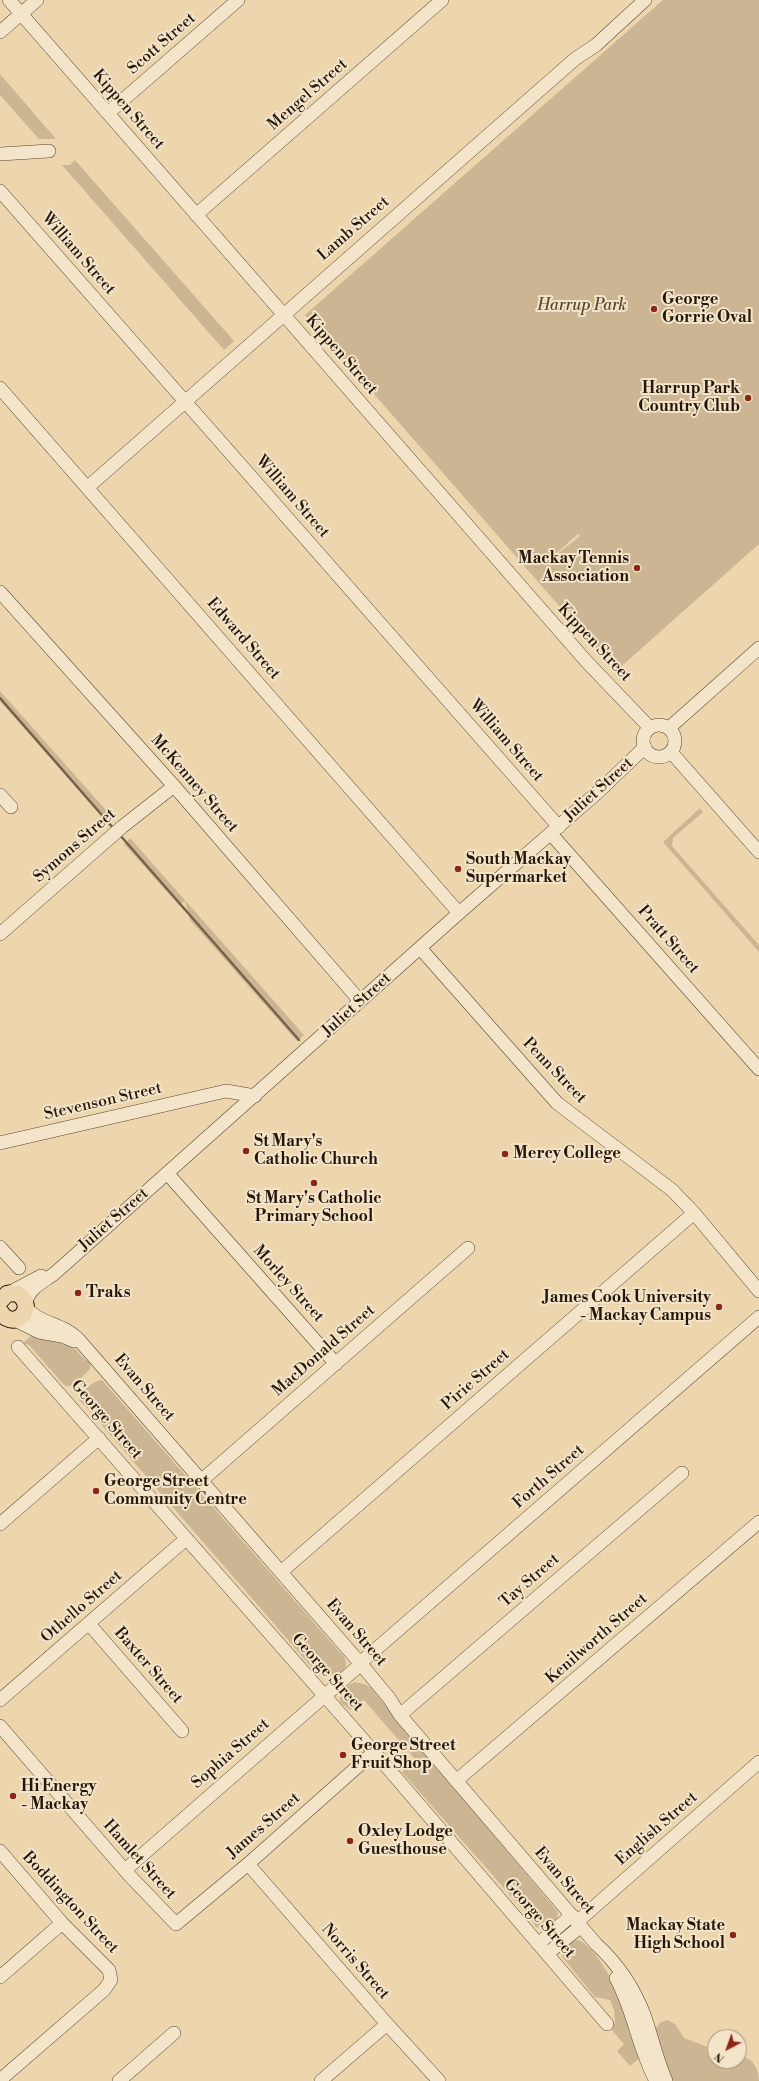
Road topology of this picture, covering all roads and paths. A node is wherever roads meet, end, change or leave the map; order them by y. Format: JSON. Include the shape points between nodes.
{"nodes":[{"id":1,"x":9,"y":0,"type":"edge"},
{"id":2,"x":36,"y":0,"type":"edge"},
{"id":3,"x":238,"y":0,"type":"edge"},
{"id":4,"x":442,"y":0,"type":"edge"},
{"id":5,"x":645,"y":0,"type":"edge"},
{"id":6,"x":21,"y":14,"type":"junction"},
{"id":7,"x":0,"y":32,"type":"edge"},
{"id":8,"x":108,"y":113,"type":"junction"},
{"id":9,"x":49,"y":151,"type":"dead end"},
{"id":10,"x":0,"y":154,"type":"edge"},
{"id":11,"x":0,"y":191,"type":"edge"},
{"id":12,"x":196,"y":215,"type":"junction"},
{"id":13,"x":283,"y":314,"type":"junction"},
{"id":14,"x":0,"y":388,"type":"edge"},
{"id":15,"x":185,"y":401,"type":"junction"},
{"id":16,"x":88,"y":487,"type":"junction"},
{"id":17,"x":0,"y":592,"type":"edge"},
{"id":18,"x":759,"y":648,"type":"edge"},
{"id":19,"x":650,"y":728,"type":"junction"},
{"id":20,"x":669,"y":728,"type":"junction"},
{"id":21,"x":645,"y":747,"type":"junction"},
{"id":22,"x":671,"y":752,"type":"junction"},
{"id":23,"x":174,"y":786,"type":"junction"},
{"id":24,"x":0,"y":795,"type":"edge"},
{"id":25,"x":11,"y":807,"type":"dead end"},
{"id":26,"x":555,"y":830,"type":"junction"},
{"id":27,"x":759,"y":852,"type":"edge"},
{"id":28,"x":459,"y":913,"type":"junction"},
{"id":29,"x":0,"y":934,"type":"edge"},
{"id":30,"x":420,"y":948,"type":"junction"},
{"id":31,"x":360,"y":1002,"type":"junction"},
{"id":32,"x":759,"y":1069,"type":"edge"},
{"id":33,"x":214,"y":1094,"type":"junction"},
{"id":34,"x":255,"y":1096,"type":"junction"},
{"id":35,"x":236,"y":1112,"type":"junction"},
{"id":36,"x":0,"y":1144,"type":"edge"},
{"id":37,"x":167,"y":1173,"type":"junction"},
{"id":38,"x":694,"y":1213,"type":"junction"},
{"id":39,"x":0,"y":1247,"type":"edge"},
{"id":40,"x":468,"y":1248,"type":"dead end"},
{"id":41,"x":67,"y":1262,"type":"junction"},
{"id":42,"x":19,"y":1268,"type":"dead end"},
{"id":43,"x":759,"y":1290,"type":"edge"},
{"id":44,"x":3,"y":1296,"type":"edge"},
{"id":45,"x":26,"y":1305,"type":"junction"},
{"id":46,"x":0,"y":1311,"type":"edge"},
{"id":47,"x":759,"y":1318,"type":"edge"},
{"id":48,"x":9,"y":1322,"type":"edge"},
{"id":49,"x":18,"y":1347,"type":"dead end"},
{"id":50,"x":86,"y":1348,"type":"junction"},
{"id":51,"x":336,"y":1364,"type":"junction"},
{"id":52,"x":99,"y":1438,"type":"junction"},
{"id":53,"x":682,"y":1473,"type":"dead end"},
{"id":54,"x":202,"y":1480,"type":"junction"},
{"id":55,"x":759,"y":1522,"type":"edge"},
{"id":56,"x":0,"y":1524,"type":"edge"},
{"id":57,"x":186,"y":1539,"type":"junction"},
{"id":58,"x":280,"y":1572,"type":"junction"},
{"id":59,"x":88,"y":1624,"type":"junction"},
{"id":60,"x":361,"y":1664,"type":"junction"},
{"id":61,"x":324,"y":1695,"type":"junction"},
{"id":62,"x":0,"y":1700,"type":"edge"},
{"id":63,"x":400,"y":1715,"type":"junction"},
{"id":64,"x":0,"y":1726,"type":"edge"},
{"id":65,"x":182,"y":1731,"type":"dead end"},
{"id":66,"x":374,"y":1752,"type":"junction"},
{"id":67,"x":759,"y":1762,"type":"edge"},
{"id":68,"x":456,"y":1782,"type":"junction"},
{"id":69,"x":0,"y":1851,"type":"edge"},
{"id":70,"x":248,"y":1864,"type":"junction"},
{"id":71,"x":125,"y":1870,"type":"junction"},
{"id":72,"x":576,"y":1921,"type":"junction"},
{"id":73,"x":62,"y":1923,"type":"junction"},
{"id":74,"x":176,"y":1924,"type":"joint"},
{"id":75,"x":538,"y":1944,"type":"junction"},
{"id":76,"x":547,"y":1954,"type":"junction"},
{"id":77,"x":0,"y":1977,"type":"edge"},
{"id":78,"x":639,"y":2018,"type":"junction"},
{"id":79,"x":387,"y":2024,"type":"junction"},
{"id":80,"x":607,"y":2024,"type":"dead end"},
{"id":81,"x":174,"y":2033,"type":"dead end"},
{"id":82,"x":0,"y":2080,"type":"edge"},
{"id":83,"x":119,"y":2081,"type":"edge"},
{"id":84,"x":321,"y":2081,"type":"edge"},
{"id":85,"x":439,"y":2081,"type":"edge"},
{"id":86,"x":656,"y":2081,"type":"edge"},
{"id":87,"x":666,"y":2081,"type":"edge"}],
"edges":[{"from":1,"to":6,"type":"street","name":"Kippen Street"},
{"from":2,"to":6,"type":"street"},
{"from":3,"to":8,"type":"street","name":"Scott Street"},
{"from":4,"to":12,"type":"street","name":"Mengel Street"},
{"from":5,"to":13,"type":"street","name":"Lamb Street"},
{"from":6,"to":7,"type":"street"},
{"from":6,"to":8,"type":"street","name":"Kippen Street"},
{"from":8,"to":12,"type":"street","name":"Kippen Street"},
{"from":9,"to":10,"type":"street"},
{"from":11,"to":15,"type":"street","name":"William Street"},
{"from":12,"to":13,"type":"street","name":"Kippen Street"},
{"from":13,"to":15,"type":"street","name":"Lamb Street"},
{"from":13,"to":19,"type":"street","name":"Kippen Street","via":[[586,661]]},
{"from":14,"to":16,"type":"street","name":"Edward Street"},
{"from":15,"to":16,"type":"street","name":"Lamb Street"},
{"from":15,"to":26,"type":"street","name":"William Street"},
{"from":16,"to":28,"type":"street","name":"Edward Street"},
{"from":17,"to":23,"type":"street","name":"McKenney Street"},
{"from":18,"to":20,"type":"street"},
{"from":19,"to":20,"type":"street","via":[[660,725]]},
{"from":19,"to":21,"type":"street","via":[[645,734]]},
{"from":20,"to":22,"type":"street","via":[[675,737]]},
{"from":21,"to":22,"type":"street","via":[[652,755],[657,756]]},
{"from":21,"to":26,"type":"street","name":"Juliet Street"},
{"from":22,"to":27,"type":"street"},
{"from":23,"to":29,"type":"street","name":"Symons Street","via":[[122,827]]},
{"from":23,"to":31,"type":"street","name":"McKenney Street"},
{"from":24,"to":25,"type":"street"},
{"from":26,"to":28,"type":"street","name":"Juliet Street"},
{"from":26,"to":32,"type":"street","name":"Pratt Street"},
{"from":28,"to":30,"type":"street","name":"Juliet Street"},
{"from":30,"to":31,"type":"street","name":"Juliet Street"},
{"from":30,"to":38,"type":"street","name":"Penn Street","via":[[557,1103],[672,1190]]},
{"from":31,"to":34,"type":"street","name":"Juliet Street"},
{"from":33,"to":34,"type":"street","name":"Stevenson Street","via":[[228,1091]]},
{"from":33,"to":35,"type":"street","via":[[226,1096]]},
{"from":33,"to":36,"type":"street","name":"Stevenson Street"},
{"from":34,"to":35,"type":"street","name":"Juliet Street"},
{"from":35,"to":37,"type":"street","name":"Juliet Street"},
{"from":37,"to":41,"type":"street","name":"Juliet Street"},
{"from":37,"to":51,"type":"street","name":"Morley Street"},
{"from":38,"to":43,"type":"street","name":"Penn Street"},
{"from":38,"to":58,"type":"street","name":"Pirie Street"},
{"from":39,"to":42,"type":"street"},
{"from":40,"to":51,"type":"street","name":"MacDonald Street"},
{"from":41,"to":44,"type":"street","name":"Juliet Street"},
{"from":41,"to":45,"type":"street","name":"Juliet Street","via":[[32,1290]]},
{"from":44,"to":45,"type":"main road","via":[[19,1294]]},
{"from":45,"to":48,"type":"main road","via":[[22,1316]]},
{"from":45,"to":50,"type":"street","name":"Evan Street","via":[[36,1316],[67,1329]]},
{"from":46,"to":48,"type":"main road"},
{"from":47,"to":60,"type":"street","name":"Forth Street"},
{"from":48,"to":50,"type":"street","name":"Evan Street","via":[[41,1333],[64,1336]]},
{"from":49,"to":52,"type":"street","name":"George Street"},
{"from":50,"to":54,"type":"street","name":"Evan Street"},
{"from":51,"to":54,"type":"street","name":"MacDonald Street"},
{"from":52,"to":56,"type":"street"},
{"from":52,"to":57,"type":"street","name":"George Street"},
{"from":53,"to":63,"type":"street","name":"Tay Street"},
{"from":54,"to":58,"type":"street","name":"Evan Street"},
{"from":55,"to":68,"type":"street","name":"Kenilworth Street"},
{"from":57,"to":59,"type":"street","name":"Othello Street"},
{"from":57,"to":61,"type":"street","name":"George Street"},
{"from":58,"to":60,"type":"street","name":"Evan Street"},
{"from":59,"to":62,"type":"street","name":"Othello Street"},
{"from":59,"to":65,"type":"street","name":"Baxter Street"},
{"from":60,"to":61,"type":"street","name":"Sophia Street"},
{"from":60,"to":63,"type":"street","name":"Evan Street"},
{"from":61,"to":66,"type":"street","name":"George Street"},
{"from":61,"to":71,"type":"street","name":"Sophia Street"},
{"from":63,"to":68,"type":"street","name":"Evan Street"},
{"from":64,"to":71,"type":"street","name":"Hamlet Street"},
{"from":66,"to":70,"type":"street","name":"James Street"},
{"from":66,"to":75,"type":"street","name":"George Street"},
{"from":67,"to":72,"type":"street","name":"English Street"},
{"from":68,"to":72,"type":"street","name":"Evan Street"},
{"from":69,"to":73,"type":"street","name":"Boddington Street"},
{"from":70,"to":74,"type":"street","name":"James Street"},
{"from":70,"to":79,"type":"street","name":"Norris Street"},
{"from":71,"to":74,"type":"street","name":"Hamlet Street"},
{"from":72,"to":75,"type":"street"},
{"from":72,"to":76,"type":"street"},
{"from":72,"to":78,"type":"street","name":"Evan Street","via":[[596,1944]]},
{"from":73,"to":77,"type":"street"},
{"from":73,"to":82,"type":"street","name":"Boddington Street","via":[[109,1970],[111,1980],[104,1990]]},
{"from":75,"to":76,"type":"street","name":"George Street"},
{"from":76,"to":80,"type":"street","name":"George Street"},
{"from":78,"to":86,"type":"street","via":[[644,2053]]},
{"from":78,"to":87,"type":"street"},
{"from":79,"to":84,"type":"street"},
{"from":79,"to":85,"type":"street","name":"Norris Street"},
{"from":81,"to":83,"type":"street"}]}
